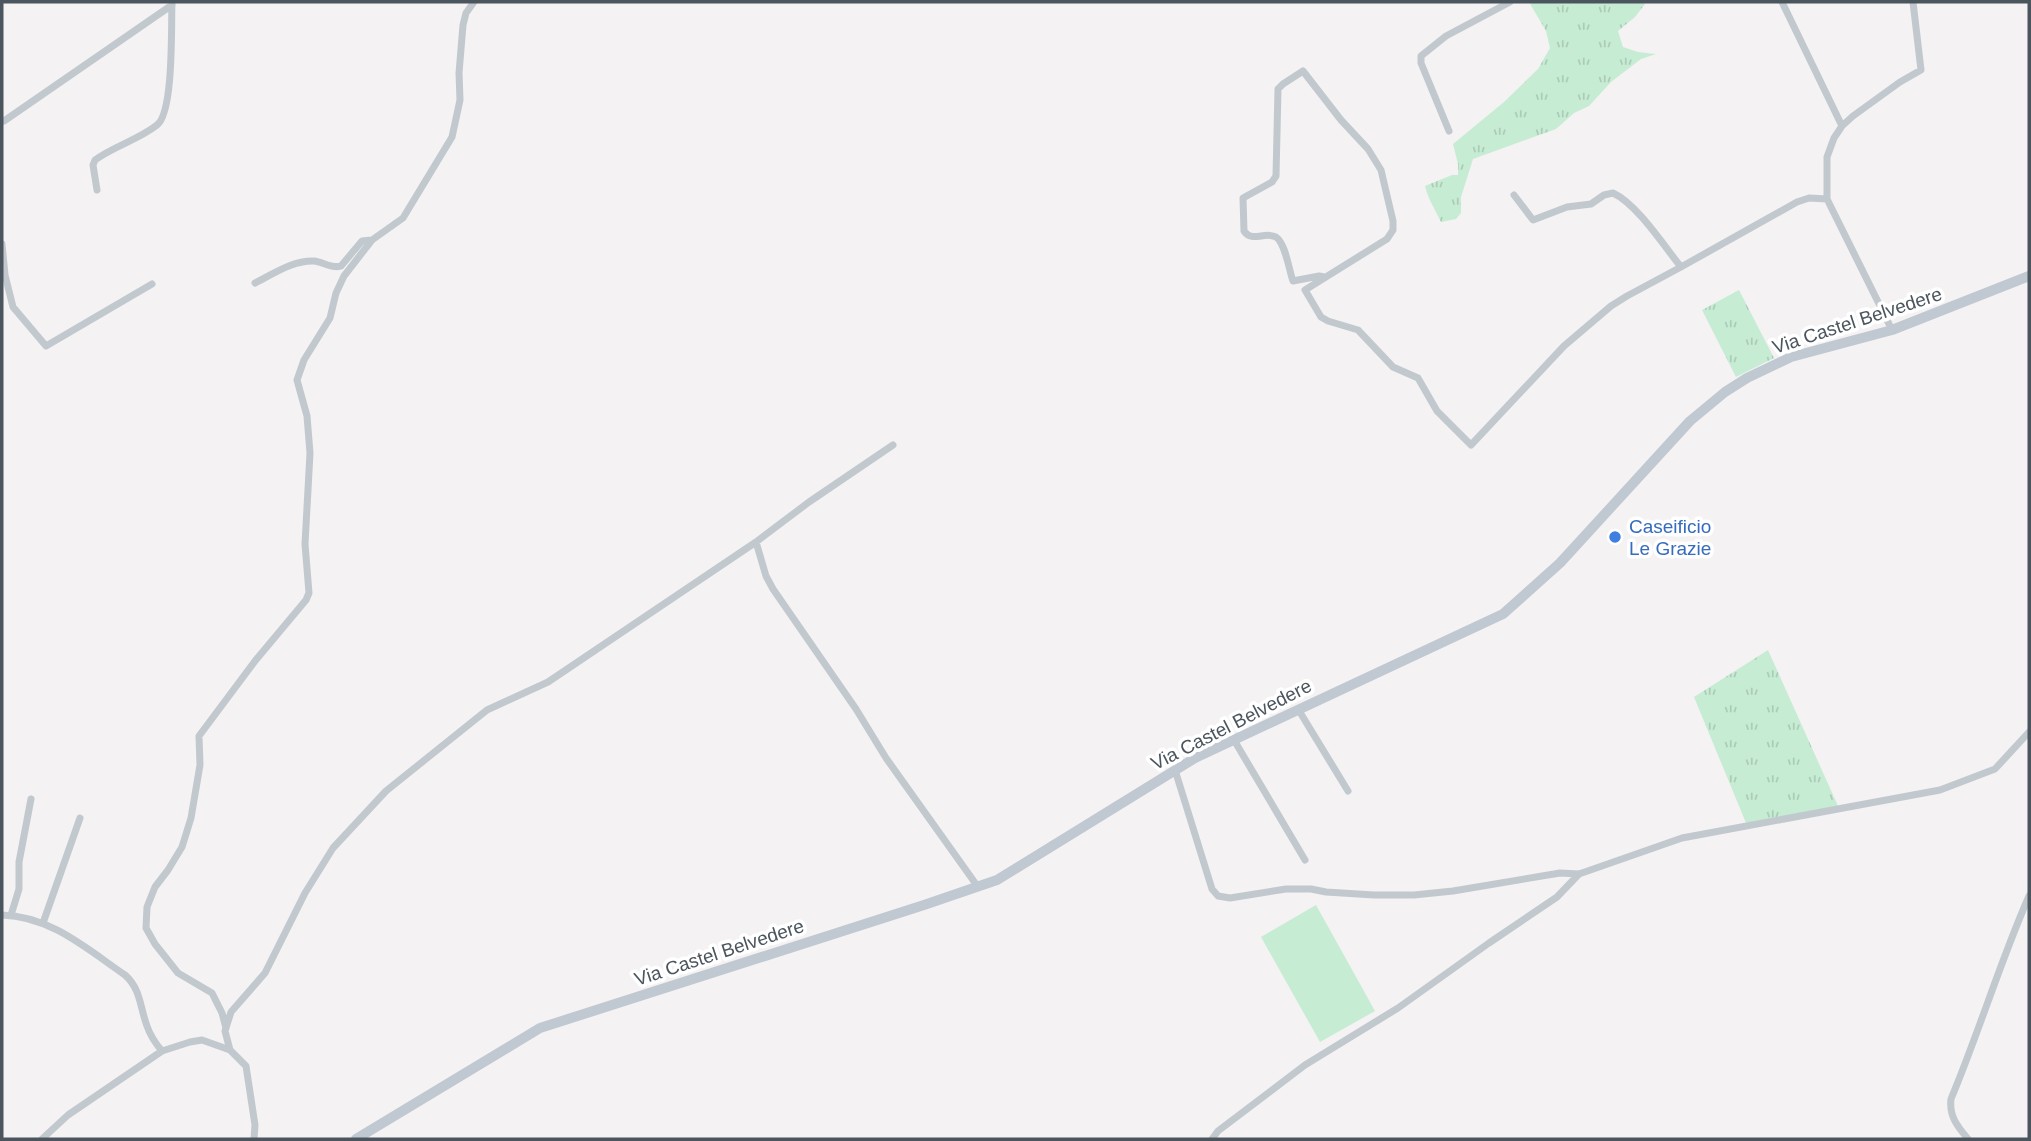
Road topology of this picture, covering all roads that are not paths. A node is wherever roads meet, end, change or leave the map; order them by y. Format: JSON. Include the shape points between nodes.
{"nodes":[{"id":1,"x":474,"y":2,"type":"edge"},
{"id":2,"x":1510,"y":2,"type":"edge"},
{"id":3,"x":1782,"y":2,"type":"edge"},
{"id":4,"x":1913,"y":2,"type":"edge"},
{"id":5,"x":172,"y":3,"type":"edge"},
{"id":6,"x":4,"y":121,"type":"dead end"},
{"id":7,"x":1842,"y":126,"type":"junction"},
{"id":8,"x":1449,"y":131,"type":"dead end"},
{"id":9,"x":97,"y":190,"type":"dead end"},
{"id":10,"x":1514,"y":195,"type":"dead end"},
{"id":11,"x":1827,"y":199,"type":"junction"},
{"id":12,"x":372,"y":240,"type":"junction"},
{"id":13,"x":2,"y":244,"type":"edge"},
{"id":14,"x":1681,"y":267,"type":"junction"},
{"id":15,"x":2029,"y":276,"type":"edge"},
{"id":16,"x":1325,"y":277,"type":"junction"},
{"id":17,"x":255,"y":283,"type":"dead end"},
{"id":18,"x":152,"y":284,"type":"dead end"},
{"id":19,"x":1892,"y":330,"type":"junction"},
{"id":20,"x":892,"y":445,"type":"dead end"},
{"id":21,"x":756,"y":542,"type":"junction"},
{"id":22,"x":1298,"y":709,"type":"junction"},
{"id":23,"x":2029,"y":732,"type":"edge"},
{"id":24,"x":1234,"y":740,"type":"junction"},
{"id":25,"x":1175,"y":770,"type":"junction"},
{"id":26,"x":1348,"y":791,"type":"dead end"},
{"id":27,"x":31,"y":799,"type":"dead end"},
{"id":28,"x":80,"y":818,"type":"dead end"},
{"id":29,"x":1305,"y":860,"type":"dead end"},
{"id":30,"x":1579,"y":874,"type":"junction"},
{"id":31,"x":978,"y":887,"type":"junction"},
{"id":32,"x":2029,"y":896,"type":"edge"},
{"id":33,"x":2,"y":915,"type":"edge"},
{"id":34,"x":11,"y":915,"type":"junction"},
{"id":35,"x":43,"y":923,"type":"junction"},
{"id":36,"x":226,"y":1028,"type":"junction"},
{"id":37,"x":230,"y":1050,"type":"junction"},
{"id":38,"x":162,"y":1051,"type":"junction"},
{"id":39,"x":42,"y":1139,"type":"edge"},
{"id":40,"x":254,"y":1139,"type":"edge"},
{"id":41,"x":356,"y":1139,"type":"edge"},
{"id":42,"x":1212,"y":1139,"type":"edge"},
{"id":43,"x":1968,"y":1139,"type":"edge"}],
"edges":[{"from":1,"to":12,"type":"street","via":[[463,25],[460,100],[452,136],[402,218]]},
{"from":2,"to":8,"type":"street","via":[[1446,36],[1421,56]]},
{"from":3,"to":7,"type":"street"},
{"from":4,"to":7,"type":"street","via":[[1921,70]]},
{"from":5,"to":6,"type":"street"},
{"from":5,"to":9,"type":"street","via":[[165,113],[160,123],[95,160]]},
{"from":7,"to":11,"type":"street","via":[[1827,157]]},
{"from":10,"to":14,"type":"street","via":[[1533,220],[1613,193],[1636,212]]},
{"from":11,"to":14,"type":"street","via":[[1797,202]]},
{"from":11,"to":19,"type":"street"},
{"from":12,"to":17,"type":"street","via":[[362,241],[336,268],[301,262]]},
{"from":12,"to":36,"type":"street","via":[[340,282],[330,318],[297,380],[307,416],[310,453],[305,544],[309,593],[199,736],[200,765],[187,833],[147,907],[146,928],[155,944],[178,973],[212,993]]},
{"from":13,"to":18,"type":"street","via":[[13,307],[46,346]]},
{"from":14,"to":16,"type":"street","via":[[1593,320],[1471,445],[1437,411],[1418,378],[1393,367],[1358,330],[1321,317],[1305,290]]},
{"from":15,"to":19,"type":"street","name":"Via Castel Belvedere"},
{"from":16,"to":16,"type":"street","via":[[1387,239],[1393,221],[1376,161],[1304,71],[1278,89],[1276,176],[1243,198],[1244,231],[1251,237],[1279,240],[1293,281]]},
{"from":19,"to":22,"type":"street","name":"Via Castel Belvedere","via":[[1791,357],[1733,387],[1690,421],[1560,563],[1503,614]]},
{"from":20,"to":21,"type":"street"},
{"from":21,"to":31,"type":"street","via":[[772,589]]},
{"from":21,"to":36,"type":"street","via":[[548,682],[487,710],[386,791],[333,848],[265,973],[231,1012]]},
{"from":22,"to":24,"type":"street","name":"Via Castel Belvedere"},
{"from":22,"to":26,"type":"street"},
{"from":23,"to":30,"type":"street","via":[[1995,769],[1940,790],[1682,838]]},
{"from":24,"to":25,"type":"street","name":"Via Castel Belvedere"},
{"from":24,"to":29,"type":"street"},
{"from":25,"to":30,"type":"street","via":[[1218,896],[1286,889],[1427,894]]},
{"from":25,"to":31,"type":"street","name":"Via Castel Belvedere","via":[[1019,868]]},
{"from":27,"to":34,"type":"street"},
{"from":28,"to":35,"type":"street"},
{"from":30,"to":42,"type":"street","via":[[1557,897],[1398,1008],[1305,1065]]},
{"from":31,"to":41,"type":"street","name":"Via Castel Belvedere","via":[[540,1028]]},
{"from":32,"to":43,"type":"street","via":[[1951,1099],[1952,1117]]},
{"from":33,"to":34,"type":"street"},
{"from":34,"to":35,"type":"street"},
{"from":35,"to":38,"type":"street","via":[[130,979],[147,1027]]},
{"from":36,"to":37,"type":"street"},
{"from":37,"to":38,"type":"street","via":[[202,1040]]},
{"from":37,"to":40,"type":"street","via":[[246,1066]]},
{"from":38,"to":39,"type":"street"}]}
